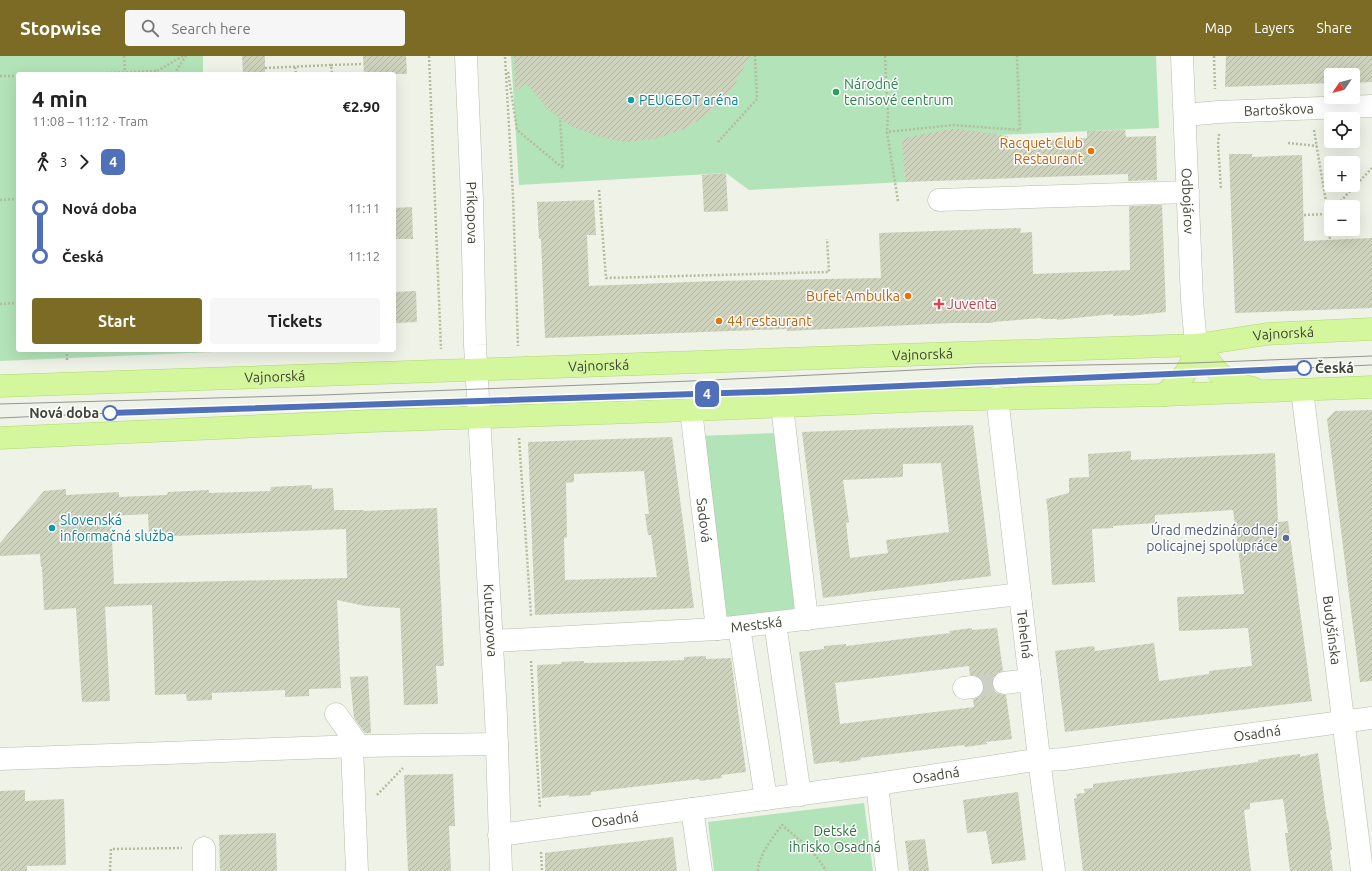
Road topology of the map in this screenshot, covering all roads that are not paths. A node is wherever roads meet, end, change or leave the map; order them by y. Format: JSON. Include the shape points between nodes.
{"nodes":[{"id":1,"x":466,"y":56,"type":"edge"},
{"id":2,"x":1182,"y":56,"type":"edge"},
{"id":3,"x":1372,"y":106,"type":"edge"},
{"id":4,"x":1185,"y":115,"type":"junction"},
{"id":5,"x":1188,"y":192,"type":"junction"},
{"id":6,"x":939,"y":200,"type":"dead end"},
{"id":7,"x":1372,"y":330,"type":"edge"},
{"id":8,"x":1196,"y":345,"type":"junction"},
{"id":9,"x":476,"y":370,"type":"junction"},
{"id":10,"x":0,"y":386,"type":"edge"},
{"id":11,"x":1372,"y":387,"type":"edge"},
{"id":12,"x":1302,"y":390,"type":"junction"},
{"id":13,"x":1270,"y":392,"type":"junction"},
{"id":14,"x":1164,"y":395,"type":"junction"},
{"id":15,"x":997,"y":398,"type":"junction"},
{"id":16,"x":782,"y":406,"type":"junction"},
{"id":17,"x":691,"y":410,"type":"junction"},
{"id":18,"x":479,"y":417,"type":"junction"},
{"id":19,"x":0,"y":438,"type":"edge"},
{"id":20,"x":1020,"y":594,"type":"junction"},
{"id":21,"x":807,"y":619,"type":"junction"},
{"id":22,"x":775,"y":623,"type":"junction"},
{"id":23,"x":738,"y":627,"type":"junction"},
{"id":24,"x":717,"y":629,"type":"junction"},
{"id":25,"x":492,"y":641,"type":"junction"},
{"id":26,"x":1030,"y":680,"type":"junction"},
{"id":27,"x":1004,"y":683,"type":"tunnel mouth"},
{"id":28,"x":336,"y":714,"type":"dead end"},
{"id":29,"x":1372,"y":718,"type":"edge"},
{"id":30,"x":1344,"y":722,"type":"junction"},
{"id":31,"x":497,"y":744,"type":"junction"},
{"id":32,"x":355,"y":746,"type":"junction"},
{"id":33,"x":0,"y":759,"type":"edge"},
{"id":34,"x":1040,"y":761,"type":"junction"},
{"id":35,"x":877,"y":784,"type":"junction"},
{"id":36,"x":800,"y":795,"type":"junction"},
{"id":37,"x":766,"y":799,"type":"junction"},
{"id":38,"x":692,"y":809,"type":"junction"},
{"id":39,"x":499,"y":836,"type":"junction"},
{"id":40,"x":204,"y":848,"type":"road end"},
{"id":41,"x":204,"y":871,"type":"edge"},
{"id":42,"x":357,"y":871,"type":"edge"},
{"id":43,"x":501,"y":871,"type":"edge"},
{"id":44,"x":701,"y":871,"type":"edge"},
{"id":45,"x":887,"y":871,"type":"edge"},
{"id":46,"x":1054,"y":871,"type":"edge"},
{"id":47,"x":1362,"y":871,"type":"edge"}],
"edges":[{"from":1,"to":9,"type":"street","name":"Príkopova"},
{"from":2,"to":4,"type":"street","name":"Odbojárov"},
{"from":3,"to":4,"type":"street","name":"Bartoškova"},
{"from":4,"to":5,"type":"street","name":"Odbojárov"},
{"from":5,"to":6,"type":"street"},
{"from":5,"to":8,"type":"street","name":"Odbojárov"},
{"from":7,"to":8,"type":"main road","name":"Vajnorská","via":[[1268,334]]},
{"from":8,"to":9,"type":"main road","name":"Vajnorská"},
{"from":8,"to":13,"type":"main road","via":[[1219,373],[1234,384]]},
{"from":8,"to":14,"type":"main road","via":[[1185,374]]},
{"from":9,"to":10,"type":"main road","name":"Vajnorská"},
{"from":9,"to":18,"type":"street","name":"Kutuzovova"},
{"from":11,"to":12,"type":"main road"},
{"from":12,"to":13,"type":"main road"},
{"from":12,"to":30,"type":"street","name":"Budyšínska"},
{"from":13,"to":14,"type":"main road"},
{"from":14,"to":15,"type":"main road"},
{"from":15,"to":16,"type":"main road"},
{"from":15,"to":20,"type":"street","name":"Tehelná"},
{"from":16,"to":17,"type":"main road"},
{"from":16,"to":21,"type":"street"},
{"from":17,"to":18,"type":"main road"},
{"from":17,"to":24,"type":"street","name":"Sadová"},
{"from":18,"to":19,"type":"main road"},
{"from":18,"to":25,"type":"street","name":"Kutuzovova"},
{"from":20,"to":21,"type":"street","name":"Mestská"},
{"from":20,"to":26,"type":"street","name":"Tehelná"},
{"from":21,"to":22,"type":"street","name":"Mestská"},
{"from":22,"to":23,"type":"street","name":"Mestská"},
{"from":22,"to":36,"type":"street"},
{"from":23,"to":24,"type":"street","name":"Mestská"},
{"from":23,"to":37,"type":"street"},
{"from":24,"to":25,"type":"street","name":"Mestská"},
{"from":25,"to":31,"type":"street","name":"Kutuzovova"},
{"from":26,"to":27,"type":"street"},
{"from":26,"to":34,"type":"street","name":"Tehelná"},
{"from":28,"to":32,"type":"street"},
{"from":29,"to":30,"type":"street","name":"Osadná"},
{"from":30,"to":34,"type":"street","name":"Osadná"},
{"from":30,"to":47,"type":"street","name":"Budyšínska"},
{"from":31,"to":32,"type":"street"},
{"from":31,"to":39,"type":"street","name":"Kutuzovova"},
{"from":32,"to":33,"type":"street"},
{"from":32,"to":42,"type":"street"},
{"from":34,"to":35,"type":"street","name":"Osadná"},
{"from":34,"to":46,"type":"street","name":"Tehelná"},
{"from":35,"to":36,"type":"street","name":"Osadná"},
{"from":35,"to":45,"type":"street"},
{"from":36,"to":37,"type":"street","name":"Osadná"},
{"from":37,"to":38,"type":"street","name":"Osadná"},
{"from":38,"to":39,"type":"street","name":"Osadná"},
{"from":38,"to":44,"type":"street"},
{"from":39,"to":43,"type":"street","name":"Kutuzovova"},
{"from":40,"to":41,"type":"street"}]}
